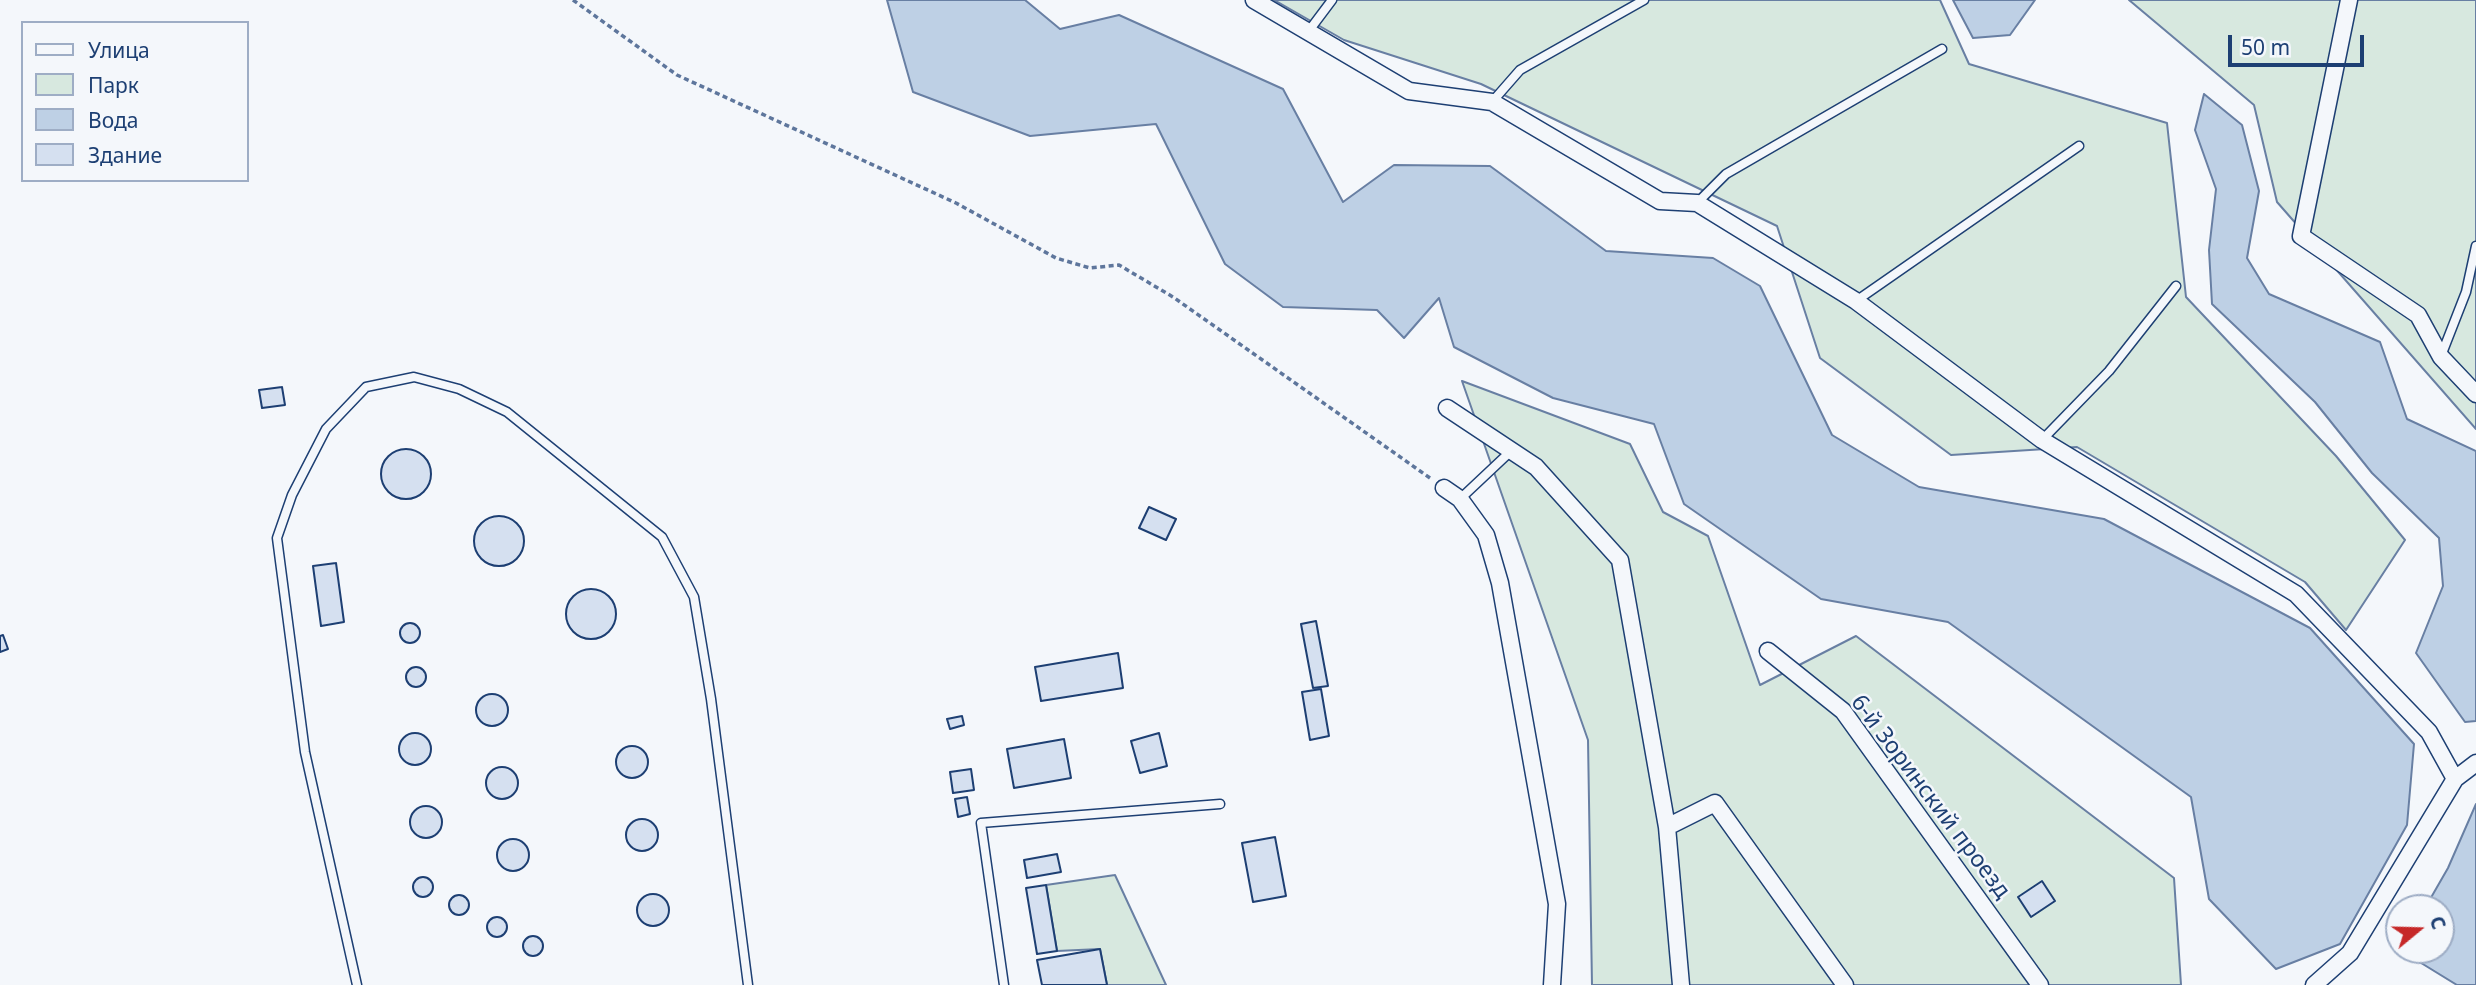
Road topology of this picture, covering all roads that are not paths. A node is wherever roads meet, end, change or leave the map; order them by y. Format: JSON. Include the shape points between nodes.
{"nodes":[{"id":1,"x":1254,"y":0,"type":"edge"},
{"id":2,"x":1332,"y":0,"type":"edge"},
{"id":3,"x":1644,"y":0,"type":"edge"},
{"id":4,"x":2349,"y":0,"type":"edge"},
{"id":5,"x":1308,"y":32,"type":"junction"},
{"id":6,"x":1942,"y":49,"type":"dead end"},
{"id":7,"x":1492,"y":102,"type":"junction"},
{"id":8,"x":2079,"y":146,"type":"dead end"},
{"id":9,"x":1697,"y":203,"type":"junction"},
{"id":10,"x":2476,"y":246,"type":"edge"},
{"id":11,"x":2176,"y":286,"type":"dead end"},
{"id":12,"x":1856,"y":301,"type":"junction"},
{"id":13,"x":2441,"y":357,"type":"junction"},
{"id":14,"x":2476,"y":394,"type":"edge"},
{"id":15,"x":1447,"y":408,"type":"dead end"},
{"id":16,"x":2042,"y":440,"type":"junction"},
{"id":17,"x":1511,"y":451,"type":"junction"},
{"id":18,"x":1444,"y":488,"type":"road end"},
{"id":19,"x":1460,"y":499,"type":"junction"},
{"id":20,"x":1768,"y":651,"type":"dead end"},
{"id":21,"x":2476,"y":763,"type":"edge"},
{"id":22,"x":2455,"y":779,"type":"junction"},
{"id":23,"x":1220,"y":804,"type":"dead end"},
{"id":24,"x":1667,"y":827,"type":"junction"},
{"id":25,"x":357,"y":985,"type":"edge"},
{"id":26,"x":748,"y":985,"type":"edge"},
{"id":27,"x":1004,"y":985,"type":"edge"},
{"id":28,"x":1552,"y":985,"type":"edge"},
{"id":29,"x":1681,"y":985,"type":"edge"},
{"id":30,"x":1845,"y":985,"type":"edge"},
{"id":31,"x":2040,"y":985,"type":"edge"},
{"id":32,"x":2314,"y":985,"type":"edge"}],
"edges":[{"from":1,"to":5,"type":"street"},
{"from":2,"to":5,"type":"lane"},
{"from":3,"to":7,"type":"lane","via":[[1520,70]]},
{"from":4,"to":13,"type":"street","via":[[2301,236],[2418,315]]},
{"from":5,"to":7,"type":"street","via":[[1409,91]]},
{"from":6,"to":9,"type":"lane","via":[[1727,174]]},
{"from":7,"to":9,"type":"street","via":[[1660,201]]},
{"from":8,"to":12,"type":"lane"},
{"from":9,"to":12,"type":"street"},
{"from":10,"to":13,"type":"lane","via":[[2466,292]]},
{"from":11,"to":16,"type":"lane","via":[[2109,371]]},
{"from":12,"to":16,"type":"street"},
{"from":13,"to":14,"type":"street"},
{"from":15,"to":17,"type":"street"},
{"from":16,"to":22,"type":"street","via":[[2296,594],[2429,732]]},
{"from":17,"to":19,"type":"lane"},
{"from":17,"to":24,"type":"street","via":[[1536,467],[1620,560]]},
{"from":18,"to":19,"type":"street"},
{"from":19,"to":28,"type":"street","via":[[1486,535],[1500,583],[1557,904]]},
{"from":20,"to":31,"type":"street","name":"6-й Зоринский проезд","via":[[1843,711]]},
{"from":21,"to":22,"type":"street"},
{"from":22,"to":32,"type":"street","via":[[2350,953]]},
{"from":23,"to":27,"type":"lane","via":[[981,823]]},
{"from":24,"to":29,"type":"street"},
{"from":24,"to":30,"type":"street","via":[[1715,803]]},
{"from":25,"to":26,"type":"lane","via":[[305,752],[277,538],[292,495],[326,429],[366,387],[414,377],[459,389],[507,412],[662,537],[694,597]]}]}
